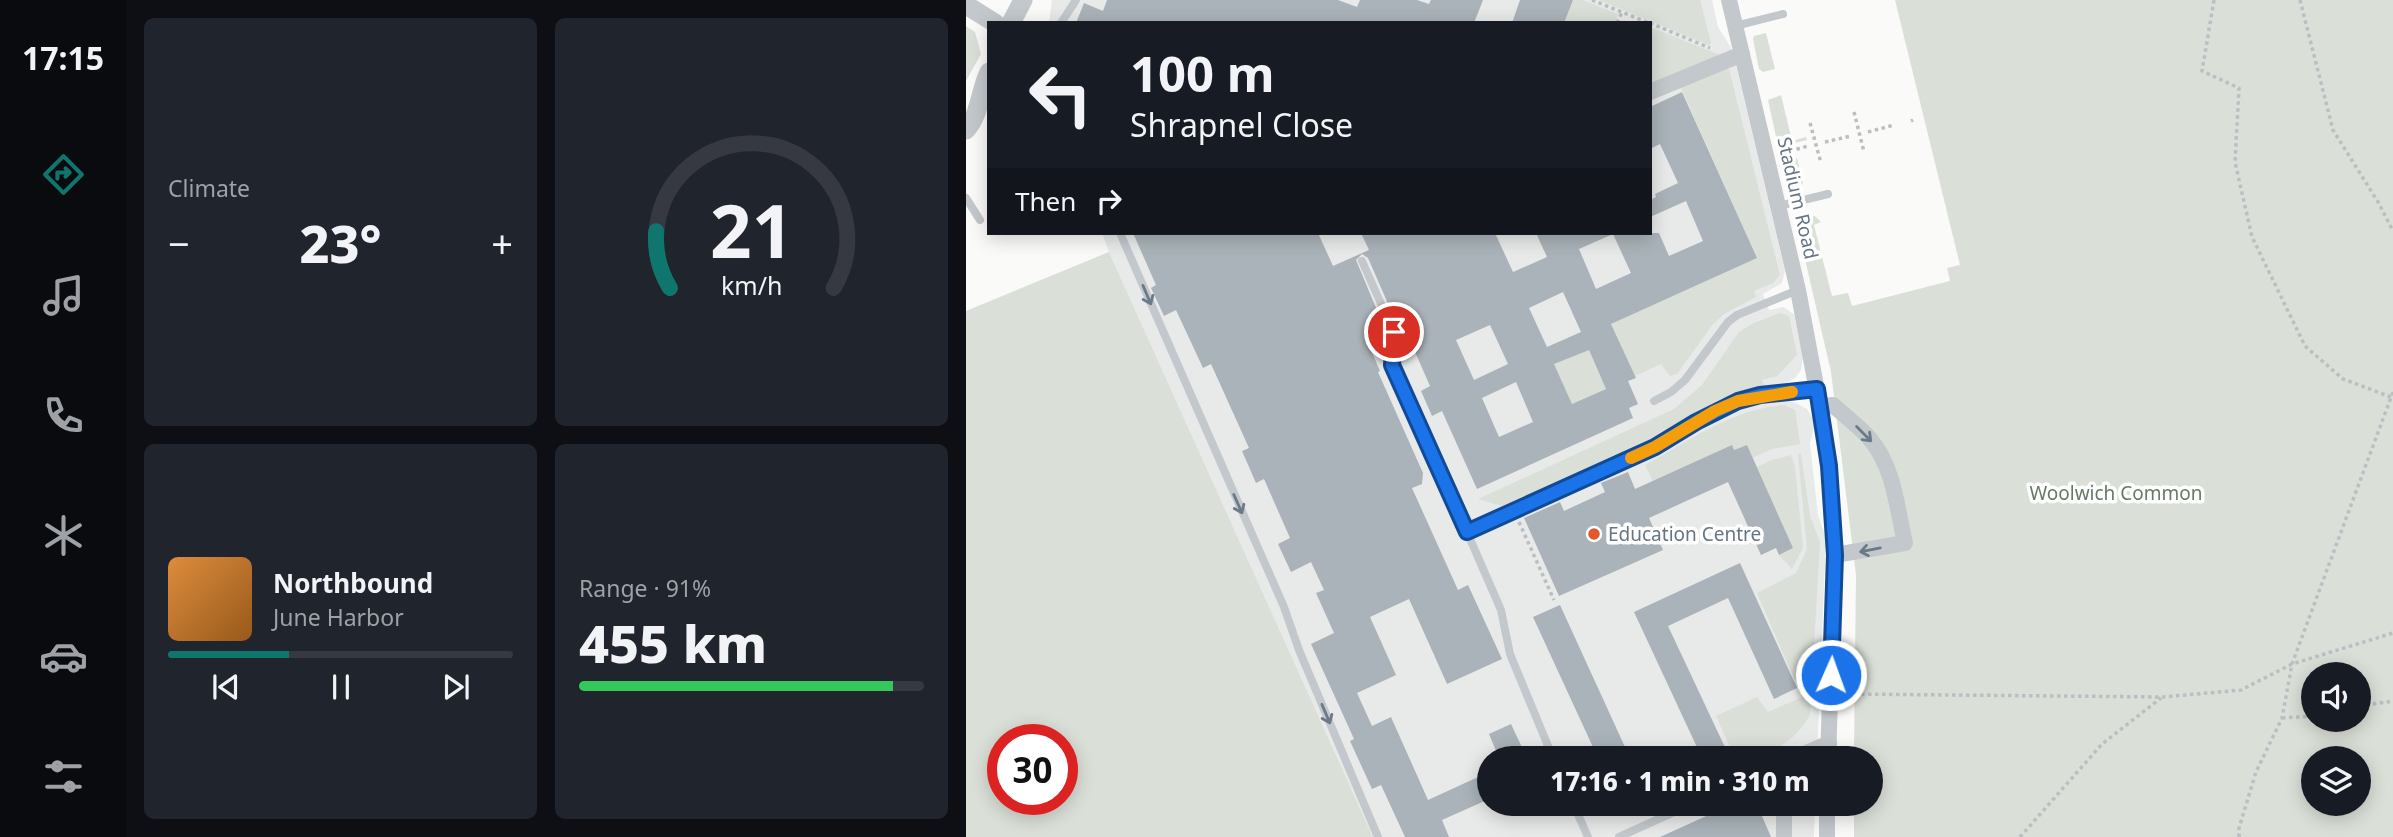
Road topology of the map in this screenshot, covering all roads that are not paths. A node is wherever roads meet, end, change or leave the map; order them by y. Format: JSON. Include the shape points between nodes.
{"nodes":[{"id":1,"x":1023,"y":0,"type":"edge"},
{"id":2,"x":1076,"y":0,"type":"edge"},
{"id":3,"x":1729,"y":0,"type":"edge"},
{"id":4,"x":966,"y":5,"type":"edge"},
{"id":5,"x":1783,"y":14,"type":"dead end"},
{"id":6,"x":992,"y":21,"type":"edge"},
{"id":7,"x":1012,"y":21,"type":"edge"},
{"id":8,"x":1062,"y":21,"type":"edge"},
{"id":9,"x":1735,"y":26,"type":"junction"},
{"id":10,"x":1742,"y":54,"type":"junction"},
{"id":11,"x":985,"y":80,"type":"edge"},
{"id":12,"x":1652,"y":91,"type":"edge"},
{"id":13,"x":966,"y":108,"type":"edge"},
{"id":14,"x":966,"y":130,"type":"edge"},
{"id":15,"x":1828,"y":194,"type":"dead end"},
{"id":16,"x":966,"y":198,"type":"edge"},
{"id":17,"x":1779,"y":206,"type":"junction"},
{"id":18,"x":980,"y":220,"type":"dead end"},
{"id":19,"x":1121,"y":235,"type":"edge"},
{"id":20,"x":1362,"y":261,"type":"dead end"},
{"id":21,"x":1798,"y":290,"type":"junction"},
{"id":22,"x":1817,"y":389,"type":"junction"},
{"id":23,"x":1654,"y":401,"type":"dead end"},
{"id":24,"x":1821,"y":407,"type":"junction"},
{"id":25,"x":1467,"y":532,"type":"junction"},
{"id":26,"x":1835,"y":555,"type":"junction"},
{"id":27,"x":1548,"y":746,"type":"edge"},
{"id":28,"x":1829,"y":746,"type":"edge"},
{"id":29,"x":1579,"y":816,"type":"edge"},
{"id":30,"x":1665,"y":816,"type":"edge"},
{"id":31,"x":1784,"y":816,"type":"edge"},
{"id":32,"x":1827,"y":816,"type":"edge"},
{"id":33,"x":1378,"y":837,"type":"edge"},
{"id":34,"x":1588,"y":837,"type":"edge"},
{"id":35,"x":1619,"y":837,"type":"edge"},
{"id":36,"x":1784,"y":837,"type":"edge"},
{"id":37,"x":1826,"y":837,"type":"edge"}],
"edges":[{"from":1,"to":7,"type":"street"},
{"from":2,"to":8,"type":"lane"},
{"from":3,"to":9,"type":"street","name":"Stadium Road"},
{"from":4,"to":6,"type":"street"},
{"from":5,"to":9,"type":"lane"},
{"from":9,"to":10,"type":"street","name":"Stadium Road"},
{"from":10,"to":12,"type":"street"},
{"from":10,"to":17,"type":"street","name":"Stadium Road"},
{"from":11,"to":13,"type":"street"},
{"from":11,"to":14,"type":"street","via":[[976,115]]},
{"from":15,"to":17,"type":"lane"},
{"from":16,"to":18,"type":"lane"},
{"from":17,"to":21,"type":"street","name":"Stadium Road"},
{"from":19,"to":33,"type":"lane","one_way":true,"via":[[1284,607]]},
{"from":20,"to":25,"type":"lane","via":[[1394,332],[1392,365]]},
{"from":21,"to":22,"type":"street","name":"Stadium Road"},
{"from":21,"to":23,"type":"lane","via":[[1737,315],[1685,380]]},
{"from":22,"to":24,"type":"street","name":"Stadium Road"},
{"from":22,"to":25,"type":"lane","via":[[1738,401],[1655,447]]},
{"from":24,"to":26,"type":"street","name":"Stadium Road"},
{"from":24,"to":26,"type":"street","one_way":true,"via":[[1833,405],[1870,439],[1885,460],[1905,543]]},
{"from":25,"to":27,"type":"lane","via":[[1501,610],[1510,654]]},
{"from":26,"to":28,"type":"street","name":"Stadium Road"},
{"from":29,"to":34,"type":"lane"},
{"from":30,"to":35,"type":"lane"},
{"from":31,"to":36,"type":"street"},
{"from":32,"to":37,"type":"street"}]}
